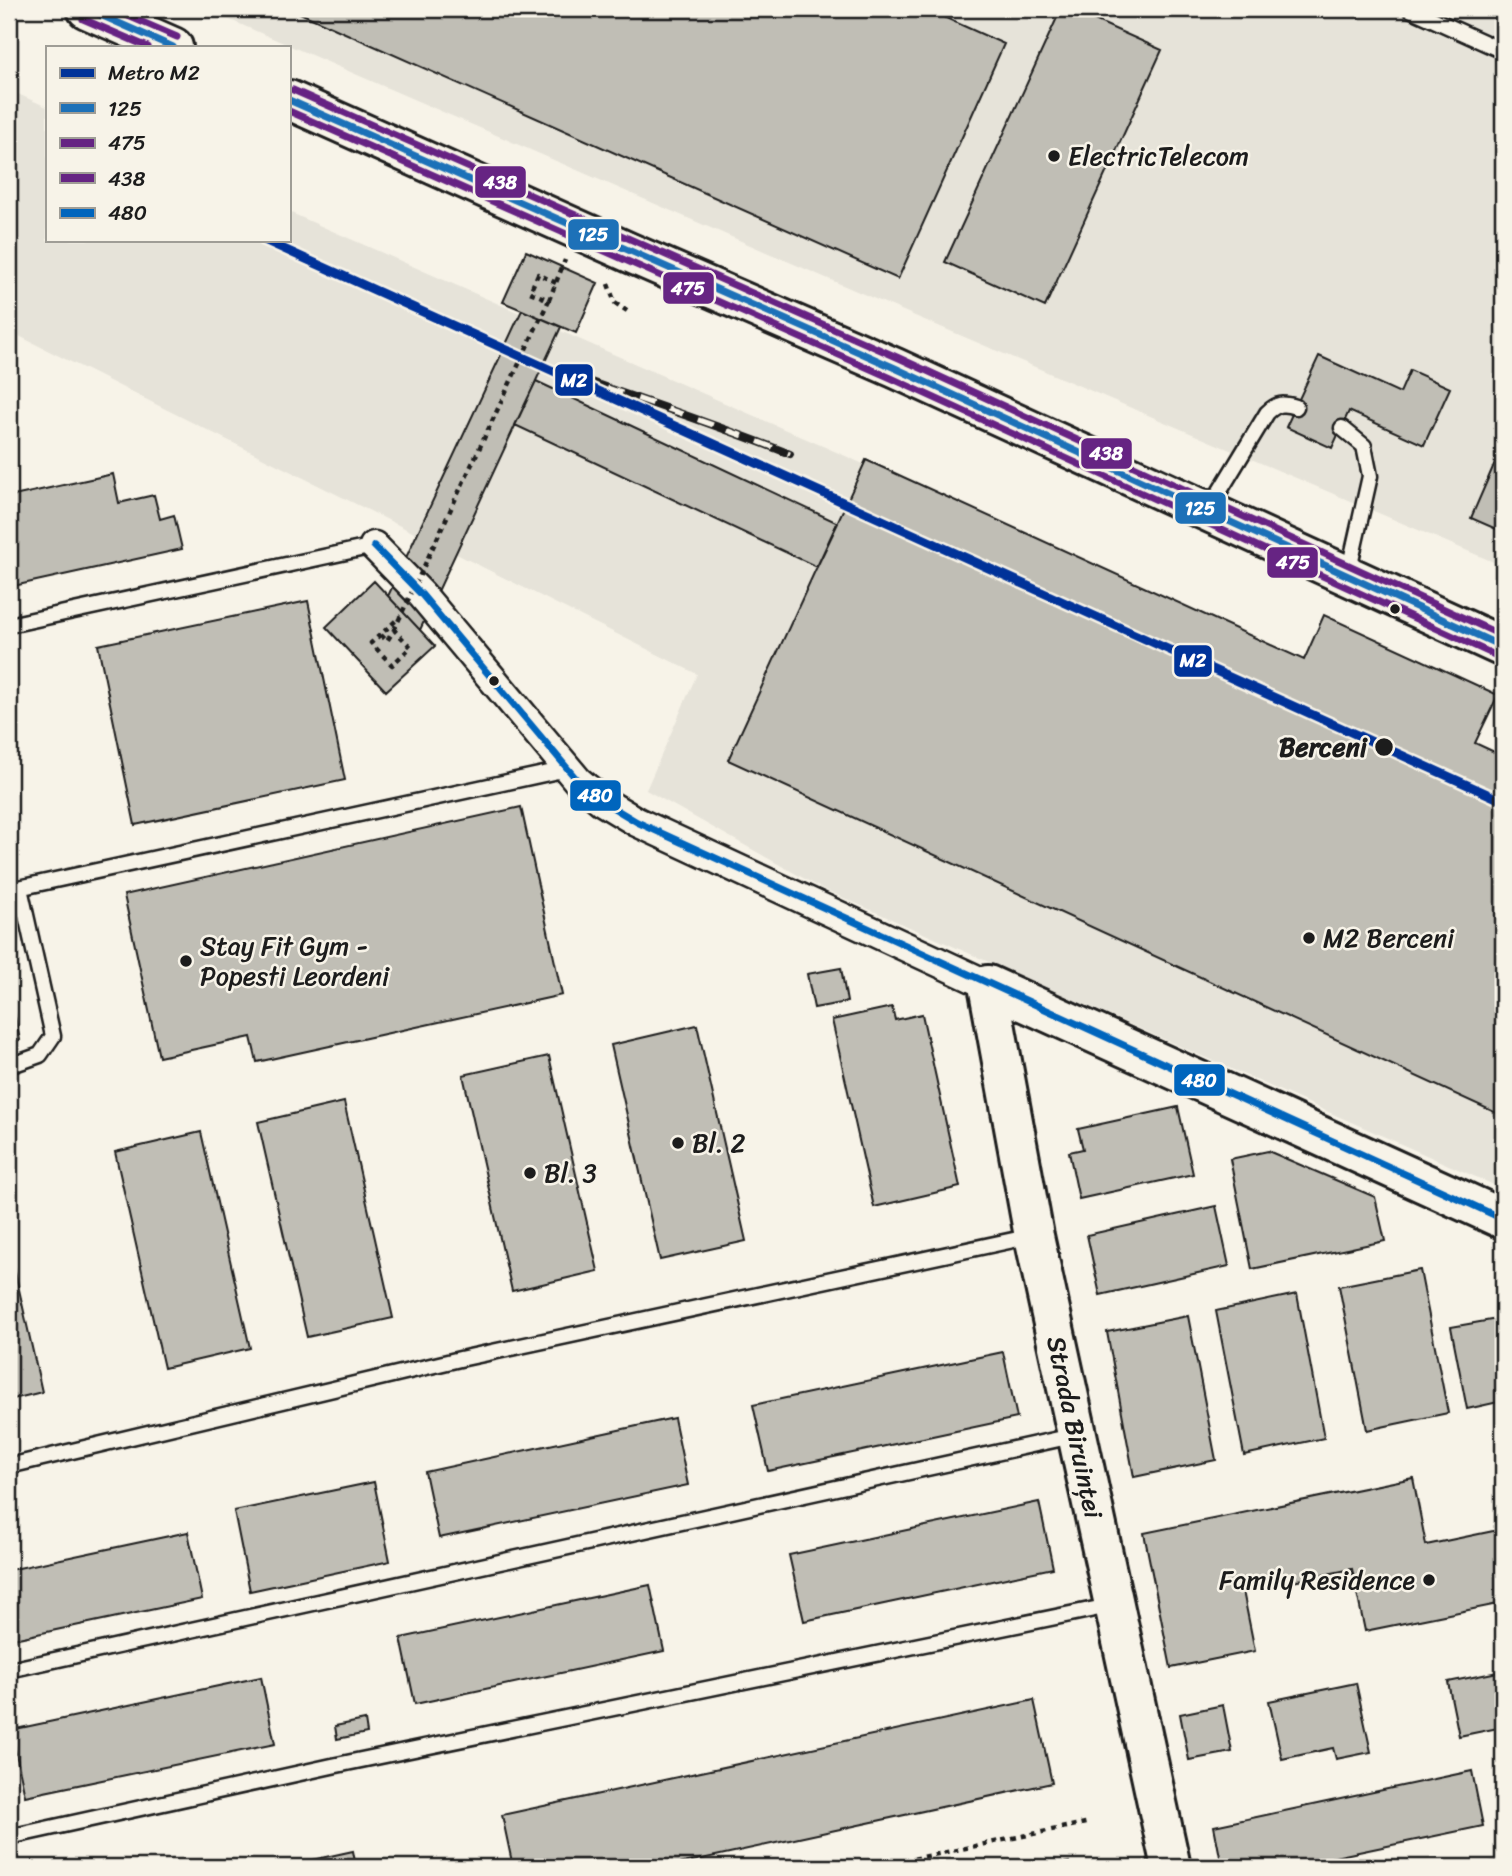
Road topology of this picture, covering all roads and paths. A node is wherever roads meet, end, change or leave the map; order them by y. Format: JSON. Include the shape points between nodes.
{"nodes":[{"id":1,"x":87,"y":9,"type":"edge"},
{"id":2,"x":1410,"y":9,"type":"edge"},
{"id":3,"x":171,"y":46,"type":"edge"},
{"id":4,"x":1503,"y":51,"type":"edge"},
{"id":5,"x":290,"y":100,"type":"edge"},
{"id":6,"x":562,"y":267,"type":"dead end"},
{"id":7,"x":556,"y":283,"type":"junction"},
{"id":8,"x":549,"y":300,"type":"junction"},
{"id":9,"x":1296,"y":407,"type":"dead end"},
{"id":10,"x":1342,"y":428,"type":"dead end"},
{"id":11,"x":1208,"y":512,"type":"junction"},
{"id":12,"x":374,"y":546,"type":"joint"},
{"id":13,"x":1347,"y":576,"type":"junction"},
{"id":14,"x":422,"y":595,"type":"junction"},
{"id":15,"x":9,"y":625,"type":"edge"},
{"id":16,"x":394,"y":630,"type":"junction"},
{"id":17,"x":381,"y":635,"type":"junction"},
{"id":18,"x":1503,"y":647,"type":"edge"},
{"id":19,"x":567,"y":769,"type":"junction"},
{"id":20,"x":14,"y":889,"type":"edge"},
{"id":21,"x":988,"y":985,"type":"junction"},
{"id":22,"x":9,"y":1066,"type":"edge"},
{"id":23,"x":1503,"y":1219,"type":"edge"},
{"id":24,"x":1034,"y":1236,"type":"junction"},
{"id":25,"x":1077,"y":1434,"type":"junction"},
{"id":26,"x":9,"y":1466,"type":"edge"},
{"id":27,"x":1114,"y":1605,"type":"junction"},
{"id":28,"x":9,"y":1670,"type":"edge"},
{"id":29,"x":1090,"y":1822,"type":"dead end"},
{"id":30,"x":9,"y":1837,"type":"edge"},
{"id":31,"x":875,"y":1867,"type":"edge"},
{"id":32,"x":1171,"y":1867,"type":"edge"}],
"edges":[{"from":1,"to":3,"type":"street"},
{"from":2,"to":4,"type":"lane"},
{"from":5,"to":11,"type":"street","via":[[907,373]]},
{"from":6,"to":7,"type":"path"},
{"from":7,"to":8,"type":"path"},
{"from":7,"to":8,"type":"path","via":[[538,274],[530,292]]},
{"from":8,"to":16,"type":"path","bridge":true},
{"from":9,"to":11,"type":"lane","via":[[1274,405],[1267,413]]},
{"from":10,"to":13,"type":"lane","via":[[1364,446],[1370,476]]},
{"from":11,"to":13,"type":"street"},
{"from":12,"to":14,"type":"street"},
{"from":12,"to":15,"type":"lane"},
{"from":13,"to":18,"type":"street"},
{"from":14,"to":17,"type":"path"},
{"from":14,"to":19,"type":"street"},
{"from":16,"to":17,"type":"path","via":[[387,641]]},
{"from":16,"to":17,"type":"path","via":[[411,647],[391,665],[372,643]]},
{"from":19,"to":20,"type":"lane"},
{"from":19,"to":21,"type":"street","via":[[602,801],[637,822]]},
{"from":20,"to":22,"type":"lane","via":[[53,1036],[40,1055]]},
{"from":21,"to":23,"type":"street"},
{"from":21,"to":24,"type":"street","name":"Strada Biruinței"},
{"from":24,"to":25,"type":"street","name":"Strada Biruinței"},
{"from":24,"to":26,"type":"lane","via":[[460,1359]]},
{"from":25,"to":27,"type":"street","name":"Strada Biruinței"},
{"from":25,"to":28,"type":"lane"},
{"from":27,"to":30,"type":"lane"},
{"from":27,"to":32,"type":"street","name":"Strada Biruinței"},
{"from":29,"to":31,"type":"path"}]}
